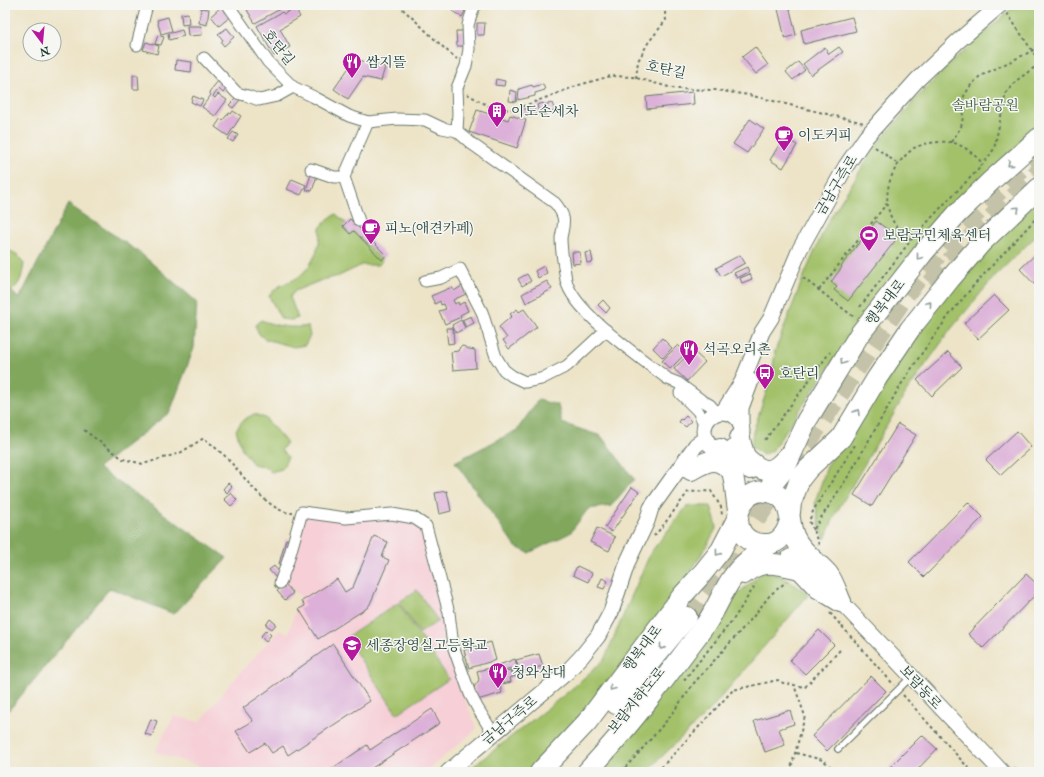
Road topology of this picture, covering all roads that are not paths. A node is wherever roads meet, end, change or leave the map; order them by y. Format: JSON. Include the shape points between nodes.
{"nodes":[{"id":1,"x":147,"y":5,"type":"edge"},
{"id":2,"x":228,"y":5,"type":"edge"},
{"id":3,"x":476,"y":5,"type":"edge"},
{"id":4,"x":1003,"y":9,"type":"edge"},
{"id":5,"x":137,"y":45,"type":"dead end"},
{"id":6,"x":204,"y":58,"type":"dead end"},
{"id":7,"x":293,"y":87,"type":"junction"},
{"id":8,"x":368,"y":122,"type":"junction"},
{"id":9,"x":457,"y":131,"type":"junction"},
{"id":10,"x":1039,"y":138,"type":"edge"},
{"id":11,"x":311,"y":169,"type":"dead end"},
{"id":12,"x":344,"y":177,"type":"junction"},
{"id":13,"x":1039,"y":188,"type":"edge"},
{"id":14,"x":359,"y":221,"type":"dead end"},
{"id":15,"x":425,"y":281,"type":"dead end"},
{"id":16,"x":771,"y":318,"type":"junction"},
{"id":17,"x":606,"y":330,"type":"junction"},
{"id":18,"x":668,"y":379,"type":"junction"},
{"id":19,"x":720,"y":412,"type":"junction"},
{"id":20,"x":807,"y":420,"type":"junction"},
{"id":21,"x":741,"y":432,"type":"junction"},
{"id":22,"x":710,"y":438,"type":"junction"},
{"id":23,"x":850,"y":439,"type":"junction"},
{"id":24,"x":794,"y":450,"type":"junction"},
{"id":25,"x":739,"y":465,"type":"junction"},
{"id":26,"x":691,"y":470,"type":"junction"},
{"id":27,"x":766,"y":492,"type":"junction"},
{"id":28,"x":738,"y":514,"type":"junction"},
{"id":29,"x":790,"y":516,"type":"junction"},
{"id":30,"x":647,"y":521,"type":"junction"},
{"id":31,"x":770,"y":544,"type":"junction"},
{"id":32,"x":805,"y":565,"type":"junction"},
{"id":33,"x":280,"y":582,"type":"dead end"},
{"id":34,"x":682,"y":596,"type":"junction"},
{"id":35,"x":834,"y":606,"type":"joint"},
{"id":36,"x":701,"y":619,"type":"junction"},
{"id":37,"x":911,"y":676,"type":"junction"},
{"id":38,"x":493,"y":733,"type":"junction"},
{"id":39,"x":838,"y":749,"type":"dead end"},
{"id":40,"x":448,"y":772,"type":"edge"},
{"id":41,"x":540,"y":772,"type":"edge"},
{"id":42,"x":558,"y":772,"type":"edge"},
{"id":43,"x":576,"y":772,"type":"edge"},
{"id":44,"x":587,"y":772,"type":"edge"},
{"id":45,"x":1002,"y":772,"type":"edge"}],
"edges":[{"from":1,"to":5,"type":"street"},
{"from":2,"to":7,"type":"street","name":"호탄길","via":[[268,62]]},
{"from":3,"to":9,"type":"street","via":[[468,25],[469,49],[466,66],[457,88]]},
{"from":4,"to":16,"type":"main road","name":"금남구즉로","via":[[957,42],[917,80],[876,126],[846,166],[814,222]]},
{"from":6,"to":7,"type":"street","name":"호탄길","via":[[237,93],[243,95],[259,100],[277,96]]},
{"from":7,"to":8,"type":"street","name":"호탄길","via":[[350,116]]},
{"from":8,"to":9,"type":"street","name":"호탄길","via":[[425,120],[442,128]]},
{"from":8,"to":12,"type":"street"},
{"from":9,"to":17,"type":"street","name":"호탄길","via":[[555,203],[564,217],[561,238],[567,283],[575,298]]},
{"from":10,"to":20,"type":"highway","name":"행복대로","one_way":true,"via":[[957,214],[923,253],[859,335]]},
{"from":11,"to":12,"type":"street","via":[[334,177]]},
{"from":12,"to":14,"type":"street"},
{"from":23,"to":13,"type":"highway","one_way":true,"via":[[878,378],[915,322],[981,243]]},
{"from":15,"to":17,"type":"street","via":[[441,278],[460,269],[482,312],[496,357],[504,370],[525,382],[541,379],[567,366]]},
{"from":16,"to":19,"type":"main road","name":"금남구즉로","via":[[762,332],[742,382]]},
{"from":16,"to":21,"type":"main road","name":"금남구즉로","via":[[773,329],[741,408]]},
{"from":17,"to":18,"type":"street","name":"호탄길"},
{"from":18,"to":19,"type":"street","name":"호탄길"},
{"from":18,"to":22,"type":"street","name":"호탄길","via":[[698,411]]},
{"from":19,"to":21,"type":"main road","via":[[734,416]]},
{"from":19,"to":22,"type":"main road","via":[[707,420]]},
{"from":20,"to":23,"type":"highway","via":[[809,432],[818,441],[829,443]]},
{"from":20,"to":24,"type":"highway","name":"행복대로"},
{"from":21,"to":22,"type":"main road","via":[[732,447]]},
{"from":21,"to":25,"type":"highway"},
{"from":22,"to":25,"type":"highway","via":[[726,456]]},
{"from":22,"to":26,"type":"main road","name":"금남구즉로","via":[[710,449]]},
{"from":22,"to":30,"type":"main road","name":"금남구즉로","via":[[696,445],[651,508]]},
{"from":23,"to":29,"type":"highway","via":[[808,469],[800,479],[791,503]]},
{"from":23,"to":32,"type":"highway","via":[[813,473],[804,493]]},
{"from":24,"to":25,"type":"highway","via":[[780,465],[771,470]]},
{"from":24,"to":27,"type":"highway","name":"행복대로","via":[[785,468]]},
{"from":25,"to":26,"type":"highway","via":[[717,461],[705,462]]},
{"from":25,"to":27,"type":"highway","via":[[748,466]]},
{"from":25,"to":28,"type":"highway"},
{"from":26,"to":30,"type":"main road","name":"금남구즉로","via":[[656,519]]},
{"from":27,"to":28,"type":"highway","via":[[757,492],[749,496],[742,502]]},
{"from":27,"to":29,"type":"highway","via":[[774,493],[781,498]]},
{"from":28,"to":31,"type":"highway","via":[[739,528],[744,536],[751,542]]},
{"from":28,"to":34,"type":"highway","name":"행복대로","one_way":true,"via":[[721,550]]},
{"from":29,"to":31,"type":"highway","via":[[784,536]]},
{"from":29,"to":32,"type":"highway","via":[[795,538],[802,548]]},
{"from":30,"to":38,"type":"main road","name":"금남구즉로","via":[[628,560],[611,612],[598,636],[566,673]]},
{"from":31,"to":32,"type":"highway"},
{"from":31,"to":36,"type":"highway","via":[[736,572]]},
{"from":32,"to":35,"type":"highway","via":[[829,575]]},
{"from":32,"to":36,"type":"highway","via":[[763,564],[751,568],[738,580],[723,602]]},
{"from":33,"to":38,"type":"street","via":[[302,512],[346,518],[392,514],[414,518],[426,526],[449,613],[453,646],[470,694]]},
{"from":34,"to":36,"type":"highway","via":[[690,593],[700,596],[708,605]]},
{"from":34,"to":41,"type":"highway","name":"행복대로","one_way":true,"via":[[587,722]]},
{"from":35,"to":37,"type":"main road","name":"보람동로"},
{"from":36,"to":42,"type":"highway","name":"보람지하도로","one_way":true,"via":[[610,712]]},
{"from":36,"to":43,"type":"highway","name":"보람지하도로"},
{"from":36,"to":44,"type":"highway","via":[[655,692],[611,747]]},
{"from":37,"to":39,"type":"lane"},
{"from":37,"to":45,"type":"main road","name":"보람동로"},
{"from":38,"to":40,"type":"main road","name":"금남구즉로"}]}
